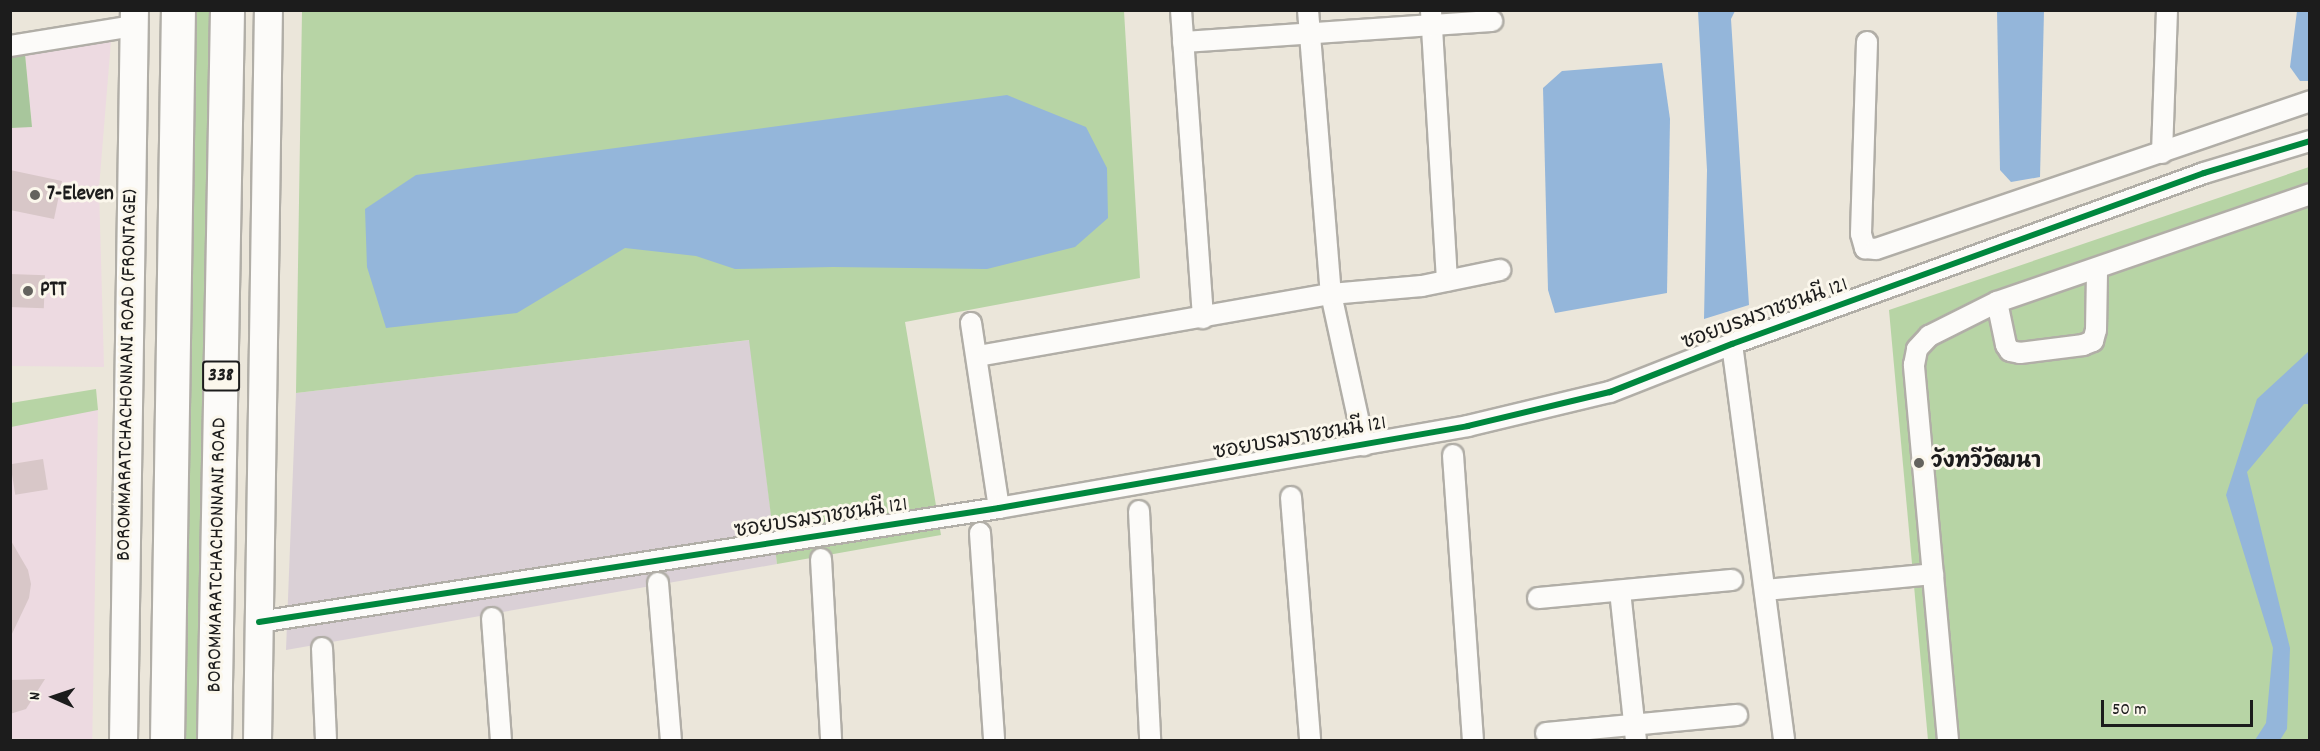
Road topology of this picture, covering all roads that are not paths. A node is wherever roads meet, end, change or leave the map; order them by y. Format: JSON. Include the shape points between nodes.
{"nodes":[{"id":1,"x":178,"y":10,"type":"edge"},
{"id":2,"x":227,"y":10,"type":"edge"},
{"id":3,"x":268,"y":10,"type":"edge"},
{"id":4,"x":1181,"y":10,"type":"edge"},
{"id":5,"x":1308,"y":10,"type":"edge"},
{"id":6,"x":2167,"y":10,"type":"edge"},
{"id":7,"x":1431,"y":17,"type":"edge"},
{"id":8,"x":133,"y":18,"type":"edge"},
{"id":9,"x":1492,"y":21,"type":"dead end"},
{"id":10,"x":1309,"y":34,"type":"junction"},
{"id":11,"x":1183,"y":42,"type":"junction"},
{"id":12,"x":1867,"y":42,"type":"dead end"},
{"id":13,"x":10,"y":46,"type":"edge"},
{"id":14,"x":2310,"y":101,"type":"edge"},
{"id":15,"x":2310,"y":141,"type":"edge"},
{"id":16,"x":2162,"y":153,"type":"junction"},
{"id":17,"x":2310,"y":194,"type":"edge"},
{"id":18,"x":1500,"y":270,"type":"dead end"},
{"id":19,"x":2097,"y":270,"type":"junction"},
{"id":20,"x":1447,"y":280,"type":"junction"},
{"id":21,"x":1331,"y":294,"type":"junction"},
{"id":22,"x":1997,"y":303,"type":"junction"},
{"id":23,"x":1203,"y":318,"type":"junction"},
{"id":24,"x":971,"y":322,"type":"dead end"},
{"id":25,"x":1732,"y":344,"type":"junction"},
{"id":26,"x":978,"y":356,"type":"junction"},
{"id":27,"x":1364,"y":445,"type":"junction"},
{"id":28,"x":1453,"y":455,"type":"dead end"},
{"id":29,"x":1291,"y":496,"type":"dead end"},
{"id":30,"x":999,"y":508,"type":"junction"},
{"id":31,"x":1138,"y":511,"type":"dead end"},
{"id":32,"x":980,"y":533,"type":"dead end"},
{"id":33,"x":821,"y":560,"type":"dead end"},
{"id":34,"x":1933,"y":574,"type":"junction"},
{"id":35,"x":1732,"y":580,"type":"dead end"},
{"id":36,"x":658,"y":583,"type":"dead end"},
{"id":37,"x":1765,"y":590,"type":"junction"},
{"id":38,"x":1620,"y":591,"type":"junction"},
{"id":39,"x":1538,"y":598,"type":"dead end"},
{"id":40,"x":492,"y":618,"type":"dead end"},
{"id":41,"x":259,"y":622,"type":"junction"},
{"id":42,"x":322,"y":648,"type":"dead end"},
{"id":43,"x":1737,"y":715,"type":"dead end"},
{"id":44,"x":1546,"y":733,"type":"dead end"},
{"id":45,"x":1636,"y":733,"type":"edge"},
{"id":46,"x":123,"y":741,"type":"edge"},
{"id":47,"x":167,"y":741,"type":"edge"},
{"id":48,"x":214,"y":741,"type":"edge"},
{"id":49,"x":257,"y":741,"type":"edge"},
{"id":50,"x":326,"y":741,"type":"edge"},
{"id":51,"x":501,"y":741,"type":"edge"},
{"id":52,"x":671,"y":741,"type":"edge"},
{"id":53,"x":831,"y":741,"type":"edge"},
{"id":54,"x":994,"y":741,"type":"edge"},
{"id":55,"x":1150,"y":741,"type":"edge"},
{"id":56,"x":1310,"y":741,"type":"edge"},
{"id":57,"x":1473,"y":741,"type":"edge"},
{"id":58,"x":1784,"y":741,"type":"edge"},
{"id":59,"x":1948,"y":741,"type":"edge"}],
"edges":[{"from":1,"to":47,"type":"highway","number":"338"},
{"from":2,"to":48,"type":"highway","name":"BOROMMARATCHACHONNANI ROAD","number":"338"},
{"from":3,"to":41,"type":"main road","number":"338"},
{"from":4,"to":11,"type":"street"},
{"from":5,"to":10,"type":"street"},
{"from":6,"to":16,"type":"street"},
{"from":7,"to":9,"type":"street"},
{"from":7,"to":10,"type":"street"},
{"from":7,"to":20,"type":"street"},
{"from":8,"to":13,"type":"street"},
{"from":8,"to":46,"type":"main road","name":"BOROMMARATCHACHONNANI ROAD (FRONTAGE)"},
{"from":10,"to":11,"type":"street"},
{"from":10,"to":21,"type":"street"},
{"from":11,"to":23,"type":"street"},
{"from":12,"to":16,"type":"street","via":[[1861,234],[1865,248],[1876,249]]},
{"from":14,"to":16,"type":"street"},
{"from":15,"to":25,"type":"street","name":"ซอยบรมราชชนนี 121","via":[[2204,173]]},
{"from":17,"to":19,"type":"street"},
{"from":18,"to":20,"type":"street"},
{"from":19,"to":22,"type":"street"},
{"from":19,"to":22,"type":"street","via":[[2096,330],[2093,341],[2083,345],[2010,351]]},
{"from":20,"to":21,"type":"street"},
{"from":21,"to":23,"type":"street"},
{"from":21,"to":27,"type":"street"},
{"from":22,"to":34,"type":"street","via":[[1929,336],[1917,349],[1914,366]]},
{"from":23,"to":26,"type":"street"},
{"from":24,"to":26,"type":"street"},
{"from":25,"to":27,"type":"street","name":"ซอยบรมราชชนนี 121","via":[[1610,392],[1468,426]]},
{"from":25,"to":37,"type":"street"},
{"from":26,"to":30,"type":"street"},
{"from":27,"to":30,"type":"street","name":"ซอยบรมราชชนนี 121"},
{"from":28,"to":57,"type":"street"},
{"from":29,"to":56,"type":"street"},
{"from":30,"to":41,"type":"street","name":"ซอยบรมราชชนนี 121"},
{"from":31,"to":55,"type":"street"},
{"from":32,"to":54,"type":"street"},
{"from":33,"to":53,"type":"street"},
{"from":34,"to":37,"type":"street"},
{"from":34,"to":59,"type":"street"},
{"from":35,"to":38,"type":"street"},
{"from":36,"to":52,"type":"street"},
{"from":37,"to":58,"type":"street"},
{"from":38,"to":39,"type":"street"},
{"from":38,"to":45,"type":"street"},
{"from":40,"to":51,"type":"street"},
{"from":41,"to":49,"type":"main road","number":"338"},
{"from":42,"to":50,"type":"street"},
{"from":43,"to":45,"type":"street"},
{"from":44,"to":45,"type":"street"}]}
